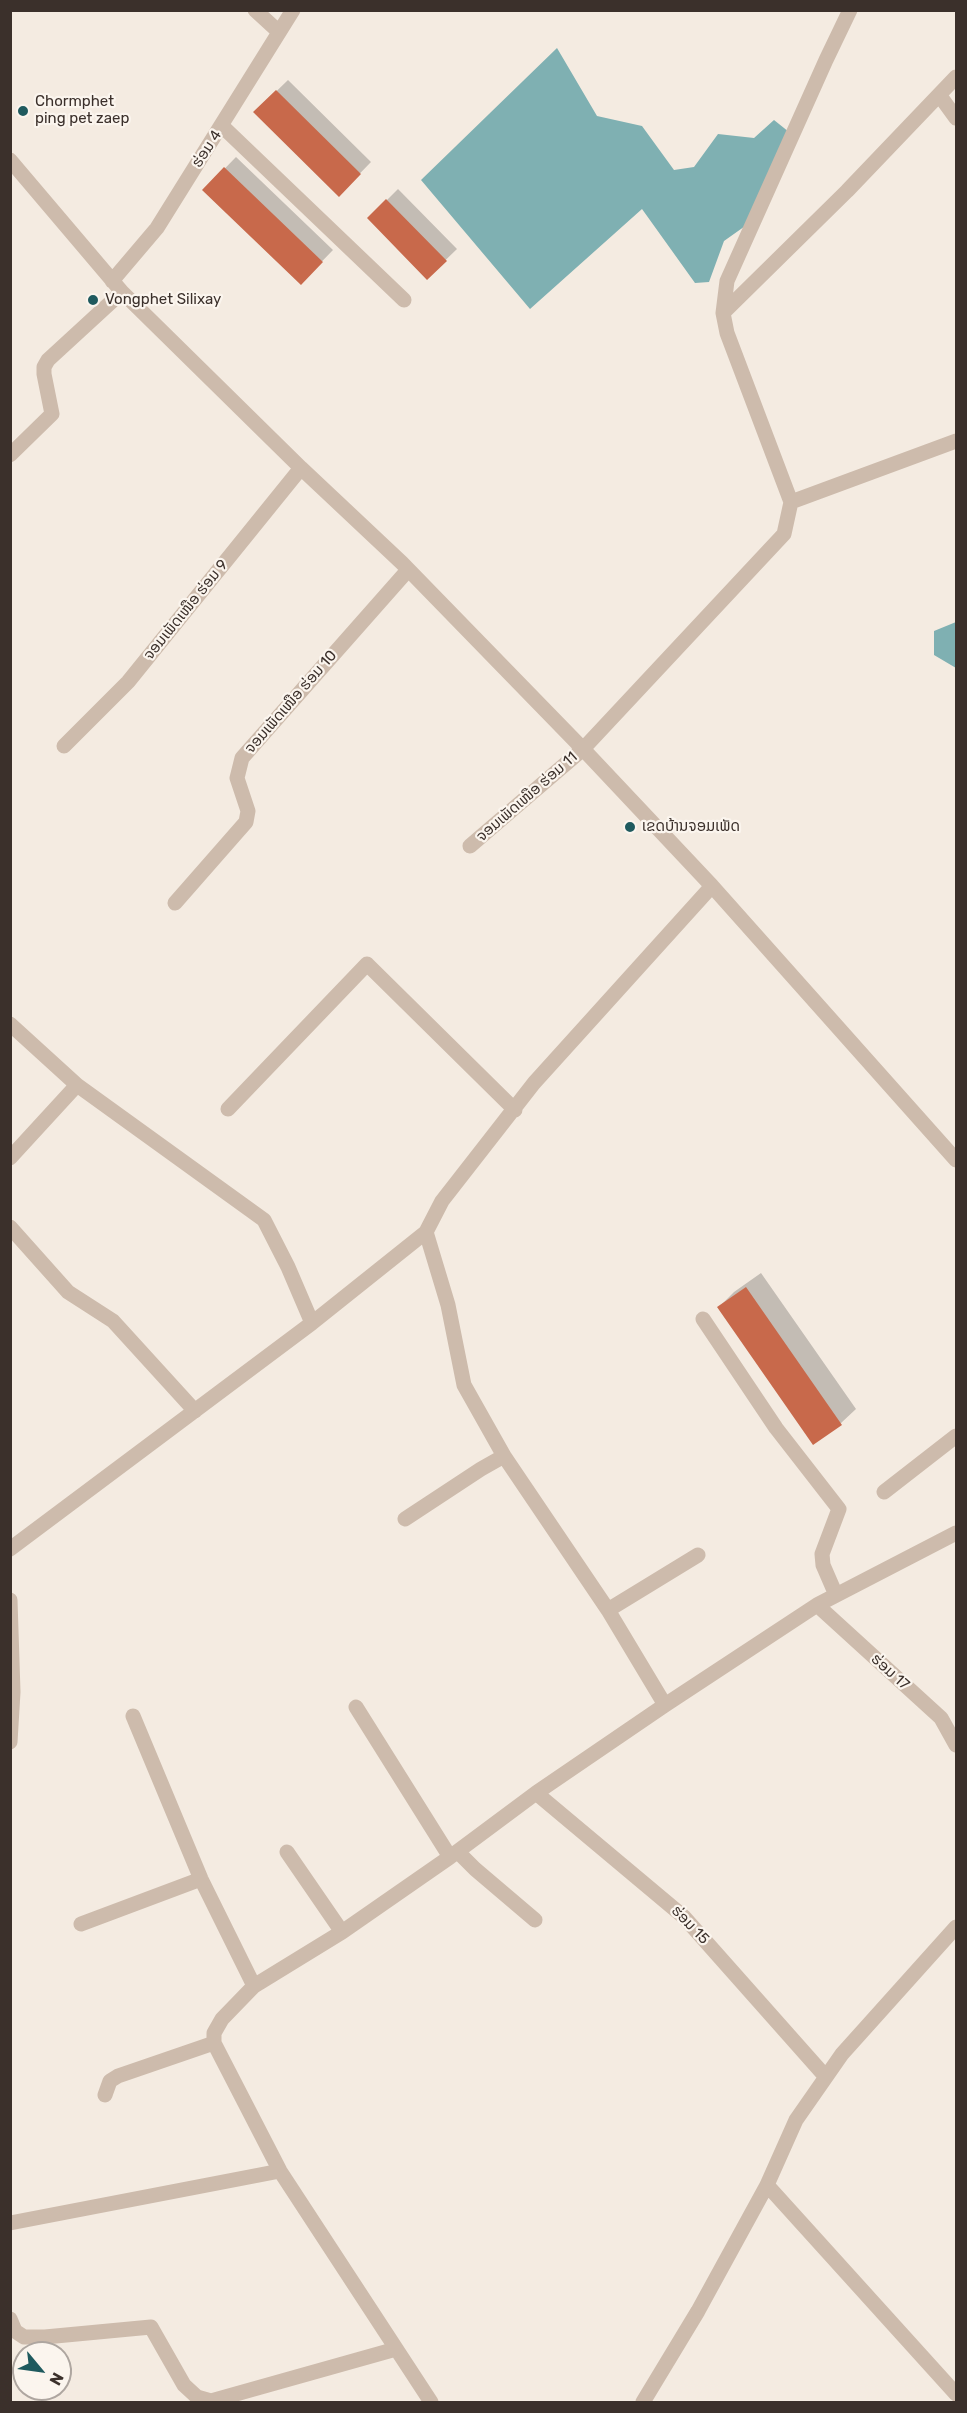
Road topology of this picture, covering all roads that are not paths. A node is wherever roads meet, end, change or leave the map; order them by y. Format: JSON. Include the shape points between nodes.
{"nodes":[{"id":1,"x":255,"y":10,"type":"edge"},
{"id":2,"x":293,"y":10,"type":"edge"},
{"id":3,"x":850,"y":10,"type":"edge"},
{"id":4,"x":279,"y":32,"type":"junction"},
{"id":5,"x":957,"y":77,"type":"edge"},
{"id":6,"x":940,"y":96,"type":"junction"},
{"id":7,"x":957,"y":118,"type":"edge"},
{"id":8,"x":222,"y":126,"type":"junction"},
{"id":9,"x":10,"y":160,"type":"edge"},
{"id":10,"x":117,"y":287,"type":"junction"},
{"id":11,"x":404,"y":300,"type":"dead end"},
{"id":12,"x":723,"y":313,"type":"junction"},
{"id":13,"x":957,"y":441,"type":"edge"},
{"id":14,"x":10,"y":455,"type":"edge"},
{"id":15,"x":301,"y":468,"type":"junction"},
{"id":16,"x":791,"y":502,"type":"junction"},
{"id":17,"x":408,"y":570,"type":"junction"},
{"id":18,"x":64,"y":746,"type":"dead end"},
{"id":19,"x":583,"y":749,"type":"junction"},
{"id":20,"x":470,"y":846,"type":"dead end"},
{"id":21,"x":712,"y":886,"type":"junction"},
{"id":22,"x":175,"y":903,"type":"dead end"},
{"id":23,"x":10,"y":1024,"type":"edge"},
{"id":24,"x":77,"y":1085,"type":"junction"},
{"id":25,"x":228,"y":1109,"type":"dead end"},
{"id":26,"x":515,"y":1110,"type":"junction"},
{"id":27,"x":10,"y":1158,"type":"edge"},
{"id":28,"x":957,"y":1160,"type":"edge"},
{"id":29,"x":10,"y":1227,"type":"edge"},
{"id":30,"x":426,"y":1232,"type":"junction"},
{"id":31,"x":703,"y":1319,"type":"dead end"},
{"id":32,"x":312,"y":1323,"type":"junction"},
{"id":33,"x":195,"y":1411,"type":"junction"},
{"id":34,"x":957,"y":1436,"type":"edge"},
{"id":35,"x":504,"y":1456,"type":"junction"},
{"id":36,"x":884,"y":1492,"type":"dead end"},
{"id":37,"x":405,"y":1519,"type":"dead end"},
{"id":38,"x":957,"y":1533,"type":"edge"},
{"id":39,"x":10,"y":1549,"type":"edge"},
{"id":40,"x":698,"y":1555,"type":"dead end"},
{"id":41,"x":836,"y":1595,"type":"junction"},
{"id":42,"x":10,"y":1600,"type":"edge"},
{"id":43,"x":817,"y":1605,"type":"junction"},
{"id":44,"x":608,"y":1610,"type":"junction"},
{"id":45,"x":665,"y":1705,"type":"junction"},
{"id":46,"x":356,"y":1707,"type":"dead end"},
{"id":47,"x":133,"y":1716,"type":"dead end"},
{"id":48,"x":10,"y":1742,"type":"edge"},
{"id":49,"x":957,"y":1745,"type":"edge"},
{"id":50,"x":536,"y":1793,"type":"junction"},
{"id":51,"x":286,"y":1852,"type":"dead end"},
{"id":52,"x":454,"y":1855,"type":"junction"},
{"id":53,"x":201,"y":1879,"type":"junction"},
{"id":54,"x":535,"y":1920,"type":"dead end"},
{"id":55,"x":81,"y":1924,"type":"dead end"},
{"id":56,"x":957,"y":1927,"type":"edge"},
{"id":57,"x":342,"y":1932,"type":"junction"},
{"id":58,"x":254,"y":1986,"type":"junction"},
{"id":59,"x":214,"y":2043,"type":"junction"},
{"id":60,"x":825,"y":2076,"type":"junction"},
{"id":61,"x":105,"y":2095,"type":"dead end"},
{"id":62,"x":280,"y":2171,"type":"junction"},
{"id":63,"x":767,"y":2185,"type":"junction"},
{"id":64,"x":10,"y":2223,"type":"edge"},
{"id":65,"x":10,"y":2319,"type":"edge"},
{"id":66,"x":396,"y":2349,"type":"junction"},
{"id":67,"x":957,"y":2394,"type":"edge"},
{"id":68,"x":431,"y":2403,"type":"edge"},
{"id":69,"x":643,"y":2403,"type":"edge"}],
"edges":[{"from":1,"to":4,"type":"street"},
{"from":2,"to":4,"type":"street","name":"ຮ່ອມ 4"},
{"from":3,"to":12,"type":"street","via":[[727,281]]},
{"from":4,"to":8,"type":"street","name":"ຮ່ອມ 4"},
{"from":5,"to":6,"type":"street"},
{"from":6,"to":7,"type":"street"},
{"from":6,"to":12,"type":"street"},
{"from":8,"to":10,"type":"street","name":"ຮ່ອມ 4"},
{"from":8,"to":11,"type":"street"},
{"from":9,"to":10,"type":"street"},
{"from":10,"to":14,"type":"street","name":"ຮ່ອມ 4","via":[[48,360],[44,374],[52,414]]},
{"from":10,"to":15,"type":"street"},
{"from":12,"to":16,"type":"street","via":[[727,333]]},
{"from":13,"to":16,"type":"street"},
{"from":15,"to":17,"type":"street"},
{"from":15,"to":18,"type":"street","name":"ຈອມເພັດເໜືອ ຮ່ອມ 9","via":[[129,682]]},
{"from":16,"to":19,"type":"street","name":"ຈອມເພັດເໜືອ ຮ່ອມ 11","via":[[784,534]]},
{"from":17,"to":19,"type":"street"},
{"from":17,"to":22,"type":"street","name":"ຈອມເພັດເໜືອ ຮ່ອມ 10","via":[[242,758],[237,777],[248,811],[246,822]]},
{"from":19,"to":20,"type":"street","name":"ຈອມເພັດເໜືອ ຮ່ອມ 11"},
{"from":19,"to":21,"type":"street"},
{"from":21,"to":26,"type":"street","via":[[534,1083]]},
{"from":21,"to":28,"type":"street"},
{"from":23,"to":24,"type":"street"},
{"from":24,"to":27,"type":"street"},
{"from":24,"to":32,"type":"street","via":[[264,1220]]},
{"from":25,"to":26,"type":"street","via":[[367,964]]},
{"from":26,"to":30,"type":"street","via":[[442,1201]]},
{"from":29,"to":33,"type":"street","via":[[68,1292],[112,1321]]},
{"from":30,"to":32,"type":"street"},
{"from":30,"to":35,"type":"street","via":[[448,1305],[464,1385]]},
{"from":31,"to":41,"type":"street","via":[[776,1428],[839,1509],[822,1554]]},
{"from":32,"to":33,"type":"street"},
{"from":33,"to":39,"type":"street"},
{"from":34,"to":36,"type":"street"},
{"from":35,"to":37,"type":"street"},
{"from":35,"to":44,"type":"street"},
{"from":38,"to":41,"type":"street"},
{"from":40,"to":44,"type":"street"},
{"from":41,"to":43,"type":"street"},
{"from":42,"to":48,"type":"street"},
{"from":43,"to":45,"type":"street"},
{"from":43,"to":49,"type":"street","name":"ຮ່ອມ 17","via":[[941,1718]]},
{"from":44,"to":45,"type":"street"},
{"from":45,"to":50,"type":"street"},
{"from":46,"to":52,"type":"street"},
{"from":47,"to":53,"type":"street"},
{"from":50,"to":52,"type":"street"},
{"from":50,"to":60,"type":"street","name":"ຮ່ອມ 15","via":[[684,1917]]},
{"from":51,"to":57,"type":"street"},
{"from":52,"to":54,"type":"street"},
{"from":52,"to":57,"type":"street"},
{"from":53,"to":55,"type":"street"},
{"from":53,"to":58,"type":"street"},
{"from":56,"to":60,"type":"street"},
{"from":57,"to":58,"type":"street"},
{"from":58,"to":59,"type":"street","via":[[222,2019],[214,2033]]},
{"from":59,"to":61,"type":"street","via":[[118,2076],[110,2081]]},
{"from":59,"to":62,"type":"street"},
{"from":60,"to":63,"type":"street","via":[[796,2120]]},
{"from":62,"to":64,"type":"street"},
{"from":62,"to":66,"type":"street"},
{"from":63,"to":67,"type":"street"},
{"from":63,"to":69,"type":"street"},
{"from":65,"to":66,"type":"street","via":[[15,2331],[24,2337],[151,2327],[184,2385],[197,2397],[211,2401]]},
{"from":66,"to":68,"type":"street"}]}
